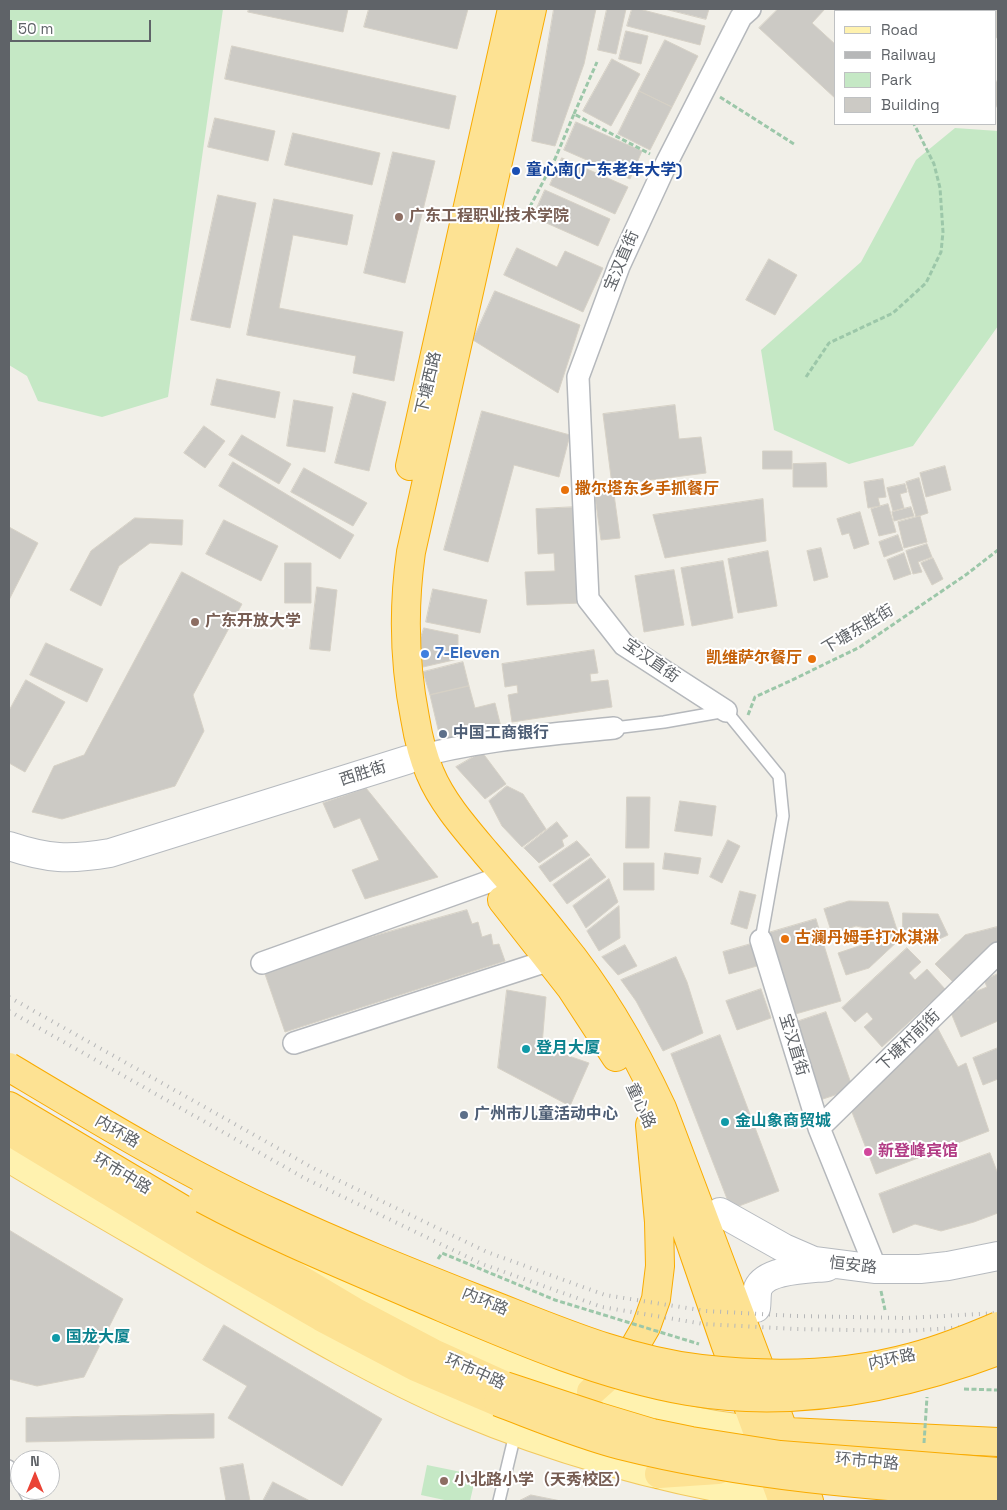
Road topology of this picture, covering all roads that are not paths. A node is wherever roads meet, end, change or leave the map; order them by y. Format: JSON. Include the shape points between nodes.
{"nodes":[{"id":1,"x":512,"y":9,"type":"edge"},
{"id":2,"x":532,"y":9,"type":"edge"},
{"id":3,"x":744,"y":12,"type":"edge"},
{"id":4,"x":726,"y":711,"type":"junction"},
{"id":5,"x":614,"y":728,"type":"joint"},
{"id":6,"x":415,"y":758,"type":"junction"},
{"id":7,"x":9,"y":846,"type":"edge"},
{"id":8,"x":488,"y":882,"type":"junction"},
{"id":9,"x":761,"y":940,"type":"joint"},
{"id":10,"x":998,"y":953,"type":"edge"},
{"id":11,"x":550,"y":960,"type":"junction"},
{"id":12,"x":262,"y":963,"type":"dead end"},
{"id":13,"x":294,"y":1044,"type":"dead end"},
{"id":14,"x":9,"y":1067,"type":"edge"},
{"id":15,"x":9,"y":1078,"type":"edge"},
{"id":16,"x":21,"y":1090,"type":"edge"},
{"id":17,"x":9,"y":1106,"type":"edge"},
{"id":18,"x":656,"y":1117,"type":"junction"},
{"id":19,"x":819,"y":1128,"type":"junction"},
{"id":20,"x":46,"y":1129,"type":"junction"},
{"id":21,"x":9,"y":1131,"type":"edge"},
{"id":22,"x":9,"y":1158,"type":"edge"},
{"id":23,"x":184,"y":1211,"type":"junction"},
{"id":24,"x":720,"y":1212,"type":"junction"},
{"id":25,"x":265,"y":1240,"type":"junction"},
{"id":26,"x":168,"y":1251,"type":"junction"},
{"id":27,"x":998,"y":1256,"type":"edge"},
{"id":28,"x":846,"y":1265,"type":"junction"},
{"id":29,"x":876,"y":1268,"type":"junction"},
{"id":30,"x":246,"y":1273,"type":"junction"},
{"id":31,"x":756,"y":1308,"type":"junction"},
{"id":32,"x":998,"y":1326,"type":"edge"},
{"id":33,"x":998,"y":1351,"type":"edge"},
{"id":34,"x":591,"y":1392,"type":"junction"},
{"id":35,"x":501,"y":1394,"type":"junction"},
{"id":36,"x":620,"y":1402,"type":"junction"},
{"id":37,"x":516,"y":1430,"type":"junction"},
{"id":38,"x":794,"y":1432,"type":"junction"},
{"id":39,"x":943,"y":1438,"type":"junction"},
{"id":40,"x":761,"y":1440,"type":"junction"},
{"id":41,"x":998,"y":1442,"type":"edge"},
{"id":42,"x":598,"y":1458,"type":"junction"},
{"id":43,"x":803,"y":1470,"type":"junction"},
{"id":44,"x":998,"y":1472,"type":"edge"},
{"id":45,"x":659,"y":1474,"type":"junction"},
{"id":46,"x":998,"y":1482,"type":"edge"},
{"id":47,"x":998,"y":1494,"type":"edge"},
{"id":48,"x":499,"y":1501,"type":"edge"},
{"id":49,"x":705,"y":1501,"type":"edge"},
{"id":50,"x":789,"y":1501,"type":"edge"},
{"id":51,"x":809,"y":1501,"type":"edge"}],
"edges":[{"from":1,"to":6,"type":"highway","name":"下塘西路","via":[[391,558],[390,666],[396,707]]},
{"from":2,"to":6,"type":"highway","name":"下塘西路","via":[[416,526],[407,579],[407,662]]},
{"from":3,"to":4,"type":"street","name":"宝汉直街","via":[[618,266],[578,377],[588,599],[624,645]]},
{"from":4,"to":5,"type":"lane","name":"西胜街"},
{"from":4,"to":9,"type":"lane","name":"宝汉直街","via":[[779,776],[783,816]]},
{"from":5,"to":6,"type":"street","name":"西胜街","via":[[533,736]]},
{"from":6,"to":7,"type":"street","name":"西胜街","via":[[110,854],[47,857]]},
{"from":6,"to":8,"type":"highway","name":"童心路","via":[[420,791],[430,810]]},
{"from":6,"to":18,"type":"highway","name":"童心路","via":[[458,818],[559,940],[603,1001],[633,1048]]},
{"from":8,"to":11,"type":"highway","name":"童心路"},
{"from":8,"to":12,"type":"street"},
{"from":9,"to":19,"type":"street","name":"宝汉直街"},
{"from":10,"to":19,"type":"street","name":"下塘村前街"},
{"from":11,"to":13,"type":"street"},
{"from":11,"to":18,"type":"highway","name":"童心路","via":[[603,1034],[633,1088]]},
{"from":14,"to":32,"type":"highway","name":"内环路","bridge":true,"via":[[147,1149],[274,1214],[559,1331],[642,1358],[725,1371],[824,1372],[911,1357]]},
{"from":15,"to":16,"type":"highway"},
{"from":16,"to":20,"type":"highway"},
{"from":16,"to":25,"type":"highway","via":[[236,1209]]},
{"from":16,"to":33,"type":"highway","name":"内环路","bridge":true,"via":[[147,1169],[248,1223],[448,1310],[614,1373],[690,1391],[763,1397],[818,1396],[922,1376]]},
{"from":17,"to":20,"type":"highway","name":"环市中路"},
{"from":18,"to":24,"type":"highway","via":[[681,1124],[690,1138]]},
{"from":18,"to":34,"type":"highway","via":[[660,1266],[656,1299],[646,1327],[627,1360]]},
{"from":18,"to":38,"type":"highway","name":"童心路"},
{"from":18,"to":40,"type":"highway","name":"童心路","via":[[725,1343]]},
{"from":19,"to":29,"type":"street","name":"宝汉直街"},
{"from":20,"to":23,"type":"highway","name":"环市中路"},
{"from":21,"to":30,"type":"highway","name":"环市中路"},
{"from":22,"to":26,"type":"main road"},
{"from":23,"to":25,"type":"main road","name":"环市中路"},
{"from":23,"to":35,"type":"highway","name":"环市中路"},
{"from":24,"to":28,"type":"street","name":"恒安路","via":[[814,1261]]},
{"from":24,"to":31,"type":"highway"},
{"from":25,"to":34,"type":"main road","name":"环市中路","via":[[462,1342]]},
{"from":26,"to":30,"type":"highway"},
{"from":26,"to":37,"type":"main road","via":[[386,1374],[463,1411]]},
{"from":27,"to":29,"type":"street","name":"恒安路","via":[[920,1270]]},
{"from":28,"to":29,"type":"street","name":"恒安路"},
{"from":28,"to":31,"type":"street","via":[[792,1270],[764,1280],[758,1289]]},
{"from":30,"to":35,"type":"highway","name":"环市中路","via":[[432,1375]]},
{"from":31,"to":38,"type":"highway"},
{"from":34,"to":36,"type":"main road","name":"环市中路"},
{"from":35,"to":44,"type":"highway","name":"环市中路","bridge":true,"via":[[652,1433],[780,1455]]},
{"from":35,"to":47,"type":"highway","name":"环市中路","bridge":true,"via":[[588,1435],[668,1456],[823,1480]]},
{"from":36,"to":40,"type":"main road","name":"环市中路"},
{"from":36,"to":42,"type":"main road","via":[[636,1418],[635,1437],[621,1451]]},
{"from":37,"to":42,"type":"main road"},
{"from":37,"to":48,"type":"lane"},
{"from":38,"to":39,"type":"highway","name":"环市中路"},
{"from":38,"to":40,"type":"highway","name":"环市中路"},
{"from":38,"to":43,"type":"highway"},
{"from":39,"to":41,"type":"highway","name":"环市中路"},
{"from":39,"to":43,"type":"highway","via":[[858,1444]]},
{"from":40,"to":45,"type":"highway","via":[[739,1464],[724,1469]]},
{"from":40,"to":50,"type":"highway","name":"童心路"},
{"from":42,"to":45,"type":"main road"},
{"from":43,"to":46,"type":"highway"},
{"from":43,"to":50,"type":"highway","via":[[787,1487]]},
{"from":43,"to":51,"type":"highway"},
{"from":45,"to":49,"type":"main road"},
{"from":45,"to":50,"type":"main road"}]}
